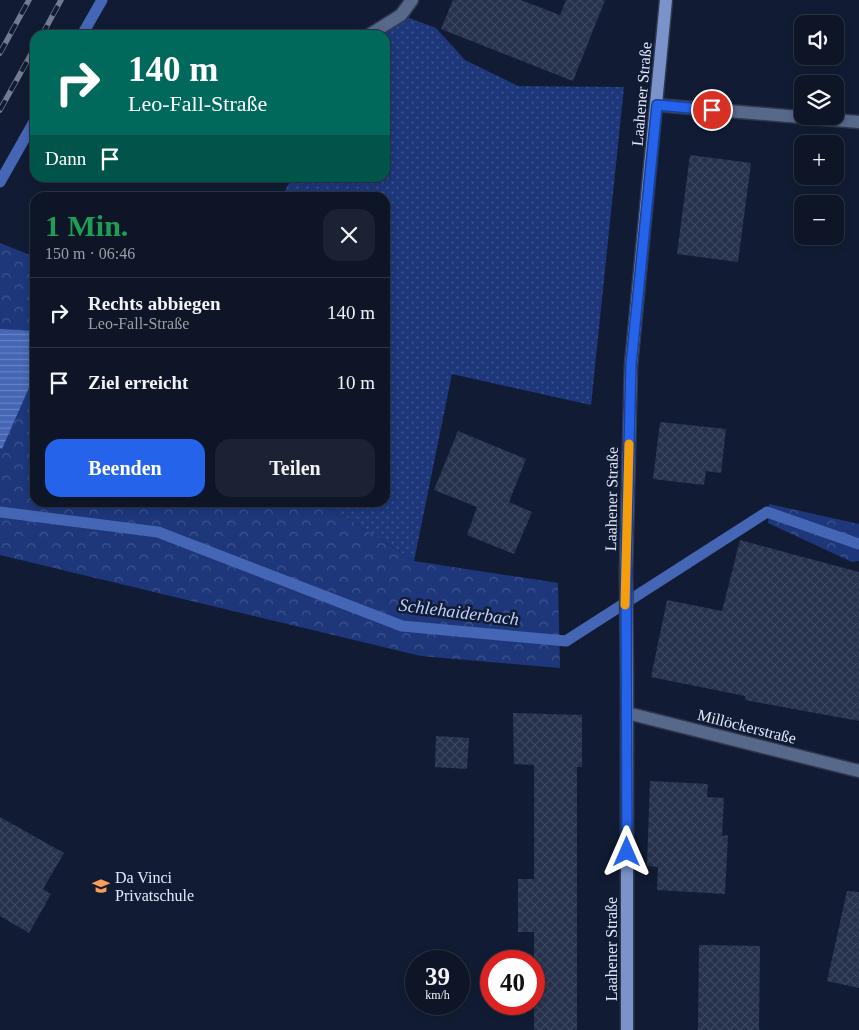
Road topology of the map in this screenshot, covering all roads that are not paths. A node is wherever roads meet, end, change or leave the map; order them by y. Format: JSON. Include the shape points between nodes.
{"nodes":[{"id":1,"x":412,"y":0,"type":"edge"},
{"id":2,"x":666,"y":0,"type":"edge"},
{"id":3,"x":377,"y":30,"type":"edge"},
{"id":4,"x":657,"y":105,"type":"junction"},
{"id":5,"x":859,"y":122,"type":"edge"},
{"id":6,"x":627,"y":713,"type":"junction"},
{"id":7,"x":859,"y":771,"type":"edge"},
{"id":8,"x":627,"y":1030,"type":"edge"}],
"edges":[{"from":1,"to":3,"type":"street","via":[[402,15]]},
{"from":2,"to":4,"type":"street","name":"Laahener Straße"},
{"from":4,"to":5,"type":"street"},
{"from":4,"to":6,"type":"street","name":"Laahener Straße","via":[[631,365],[625,632]]},
{"from":6,"to":7,"type":"street","name":"Millöckerstraße"},
{"from":6,"to":8,"type":"street","name":"Laahener Straße"}]}
